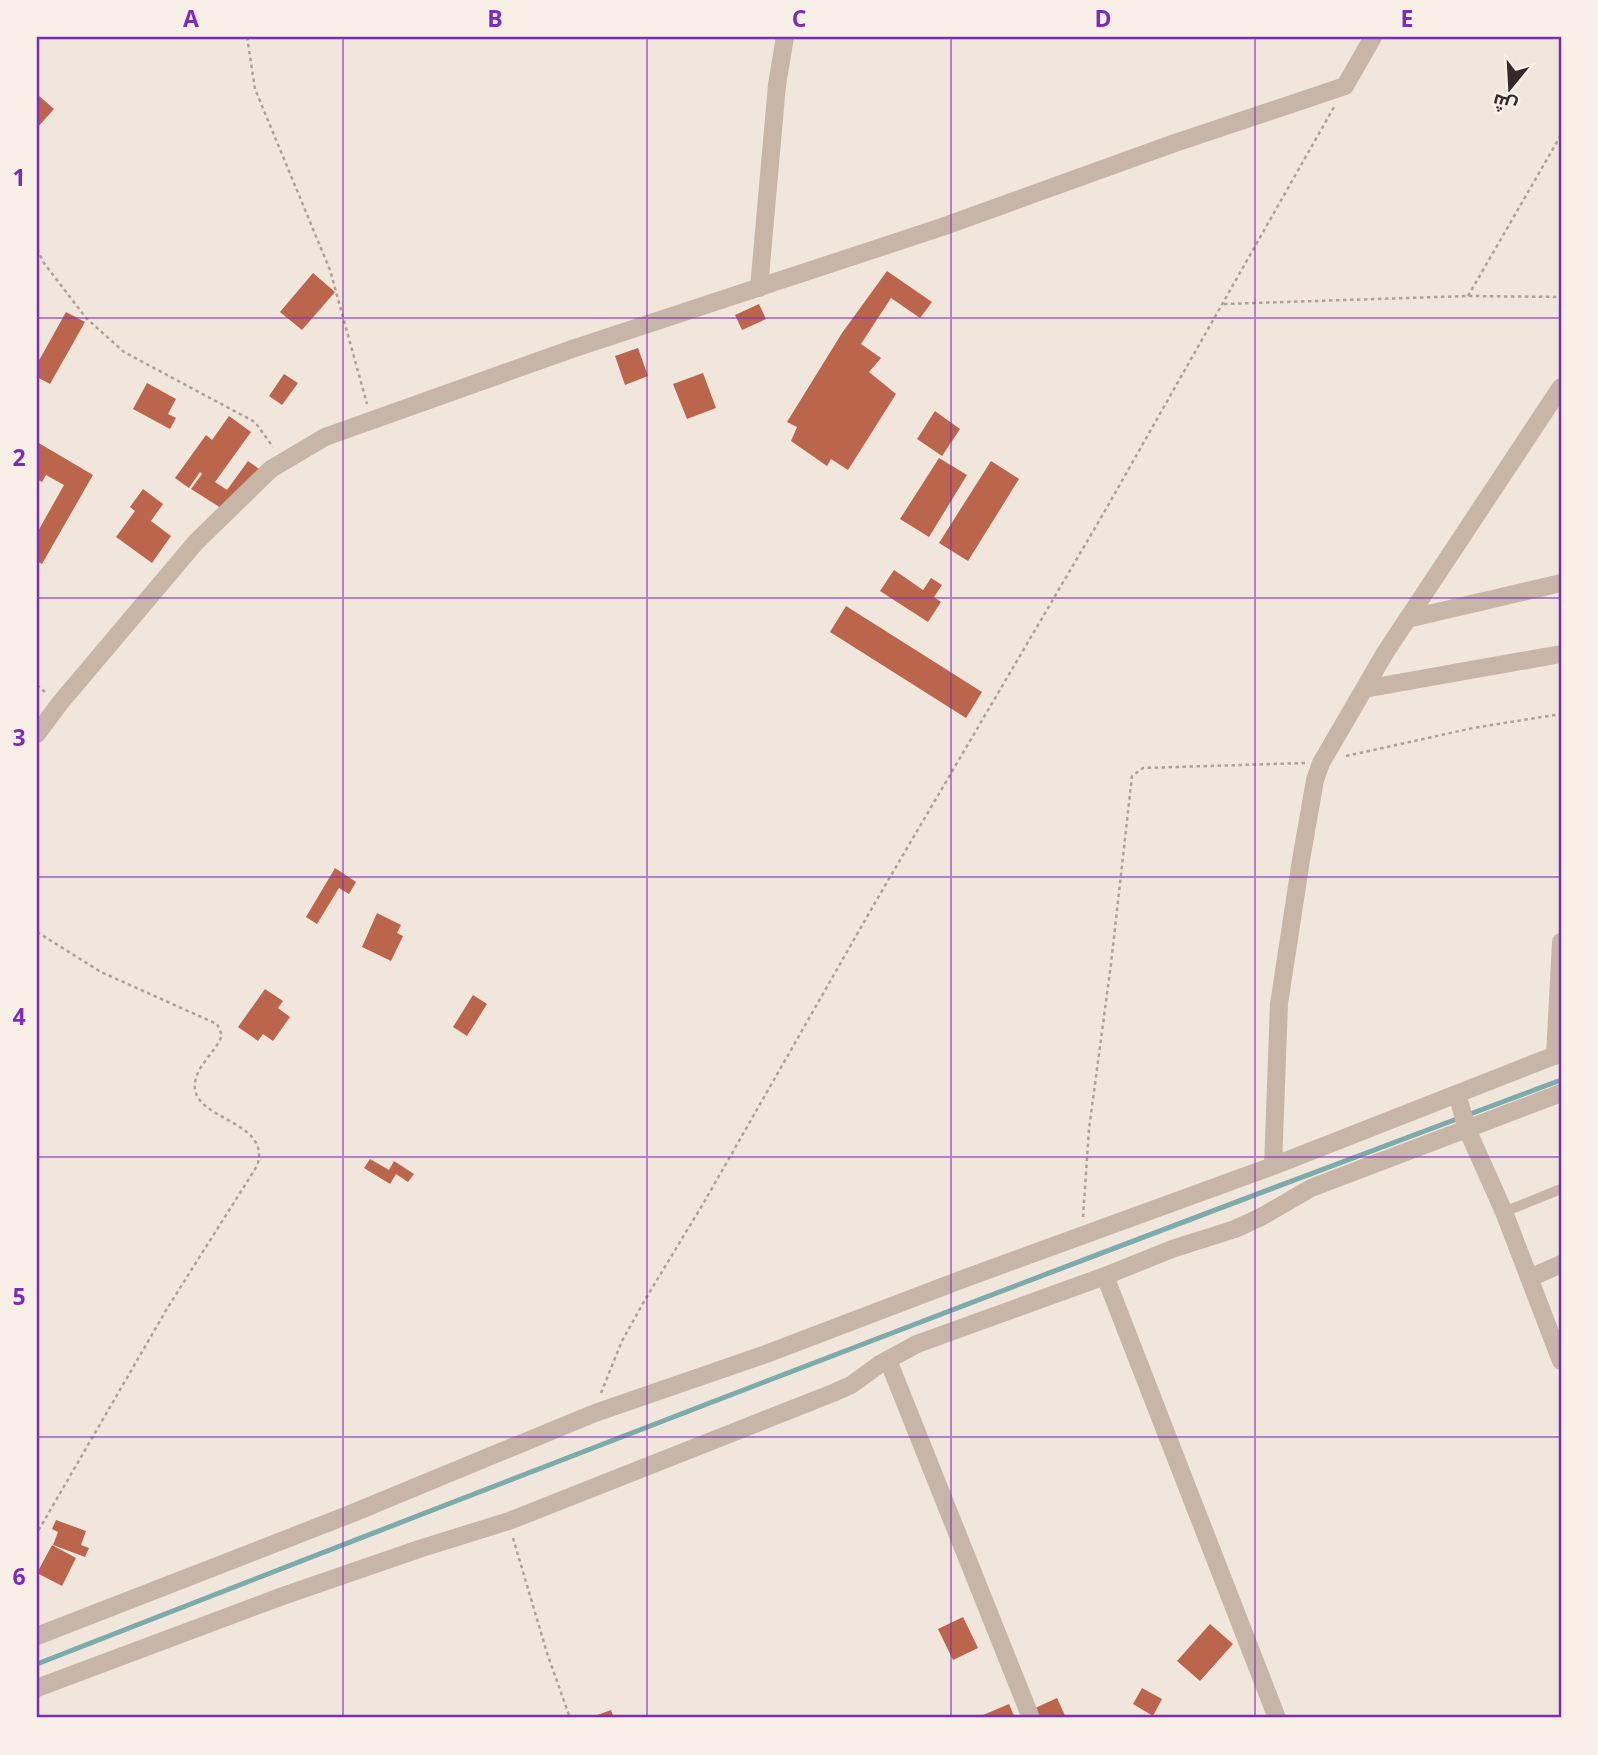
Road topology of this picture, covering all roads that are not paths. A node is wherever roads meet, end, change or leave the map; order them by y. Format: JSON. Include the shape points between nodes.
{"nodes":[{"id":1,"x":785,"y":37,"type":"edge"},
{"id":2,"x":1373,"y":37,"type":"edge"},
{"id":3,"x":759,"y":288,"type":"junction"},
{"id":4,"x":1561,"y":387,"type":"edge"},
{"id":5,"x":1561,"y":583,"type":"edge"},
{"id":6,"x":1407,"y":619,"type":"junction"},
{"id":7,"x":1561,"y":654,"type":"edge"},
{"id":8,"x":1364,"y":689,"type":"junction"},
{"id":9,"x":37,"y":734,"type":"edge"},
{"id":10,"x":1561,"y":942,"type":"edge"},
{"id":11,"x":1558,"y":1055,"type":"edge"},
{"id":12,"x":1561,"y":1093,"type":"edge"},
{"id":13,"x":1458,"y":1098,"type":"junction"},
{"id":14,"x":1466,"y":1125,"type":"junction"},
{"id":15,"x":1273,"y":1166,"type":"junction"},
{"id":16,"x":1561,"y":1189,"type":"edge"},
{"id":17,"x":1504,"y":1212,"type":"junction"},
{"id":18,"x":1561,"y":1264,"type":"edge"},
{"id":19,"x":1105,"y":1276,"type":"junction"},
{"id":20,"x":1530,"y":1278,"type":"junction"},
{"id":21,"x":1557,"y":1338,"type":"edge"},
{"id":22,"x":888,"y":1360,"type":"junction"},
{"id":23,"x":1561,"y":1361,"type":"edge"},
{"id":24,"x":37,"y":1636,"type":"edge"},
{"id":25,"x":37,"y":1688,"type":"edge"},
{"id":26,"x":1031,"y":1718,"type":"edge"},
{"id":27,"x":1276,"y":1718,"type":"edge"}],
"edges":[{"from":1,"to":3,"type":"street"},
{"from":2,"to":3,"type":"street","via":[[1345,86]]},
{"from":3,"to":9,"type":"street","via":[[326,437],[271,468],[196,542]]},
{"from":4,"to":6,"type":"street"},
{"from":5,"to":6,"type":"street"},
{"from":6,"to":8,"type":"street"},
{"from":7,"to":8,"type":"street"},
{"from":8,"to":15,"type":"street","via":[[1315,780],[1279,1004]]},
{"from":10,"to":11,"type":"street"},
{"from":11,"to":13,"type":"street"},
{"from":12,"to":14,"type":"street"},
{"from":13,"to":14,"type":"street"},
{"from":13,"to":15,"type":"street"},
{"from":14,"to":17,"type":"street"},
{"from":14,"to":19,"type":"street","via":[[1311,1188],[1235,1229]]},
{"from":15,"to":24,"type":"street","via":[[595,1413]]},
{"from":16,"to":17,"type":"lane"},
{"from":17,"to":20,"type":"street"},
{"from":18,"to":20,"type":"street"},
{"from":19,"to":22,"type":"street","via":[[917,1344]]},
{"from":19,"to":27,"type":"street"},
{"from":20,"to":21,"type":"street"},
{"from":21,"to":23,"type":"street"},
{"from":22,"to":25,"type":"street","via":[[833,1393],[509,1521],[280,1597]]},
{"from":22,"to":26,"type":"street"}]}
